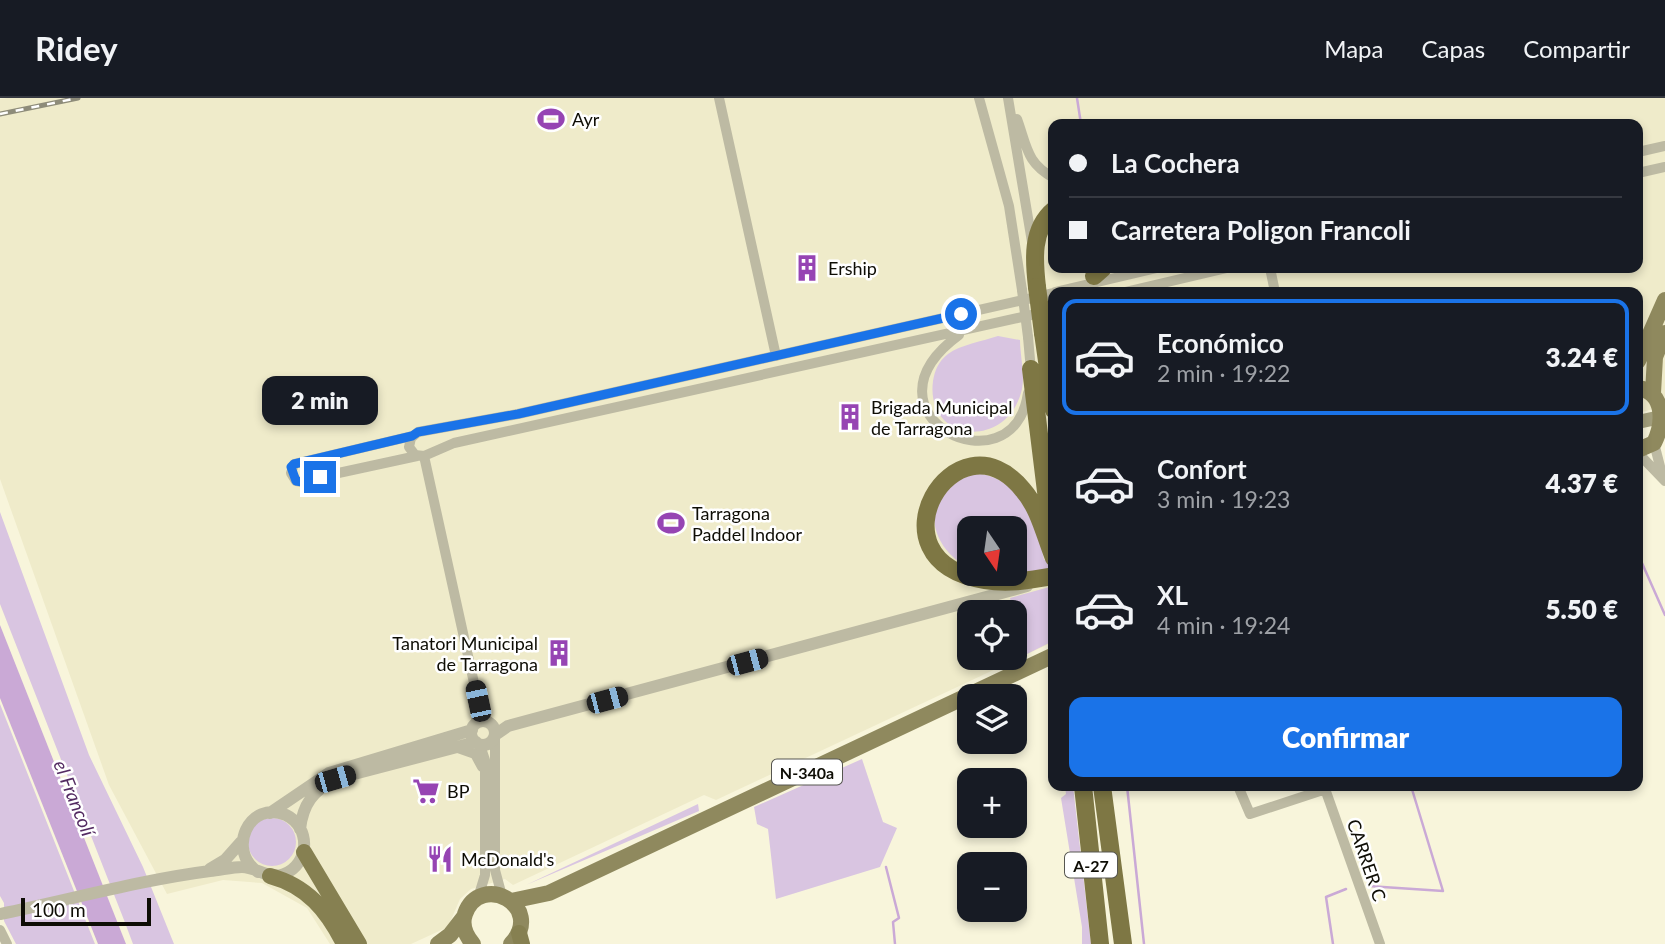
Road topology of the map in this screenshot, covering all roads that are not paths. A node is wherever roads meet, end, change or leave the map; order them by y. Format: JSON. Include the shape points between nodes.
{"nodes":[{"id":1,"x":719,"y":98,"type":"edge"},
{"id":2,"x":979,"y":98,"type":"edge"},
{"id":3,"x":1008,"y":98,"type":"edge"},
{"id":4,"x":1665,"y":146,"type":"edge"},
{"id":5,"x":1643,"y":151,"type":"edge"},
{"id":6,"x":1665,"y":167,"type":"edge"},
{"id":7,"x":1643,"y":172,"type":"edge"},
{"id":8,"x":1048,"y":175,"type":"edge"},
{"id":9,"x":1048,"y":218,"type":"edge"},
{"id":10,"x":1034,"y":256,"type":"junction"},
{"id":11,"x":1095,"y":273,"type":"edge"},
{"id":12,"x":1132,"y":273,"type":"edge"},
{"id":13,"x":1206,"y":273,"type":"edge"},
{"id":14,"x":1055,"y":287,"type":"edge"},
{"id":15,"x":1061,"y":287,"type":"edge"},
{"id":16,"x":1146,"y":287,"type":"edge"},
{"id":17,"x":1046,"y":290,"type":"edge"},
{"id":18,"x":1665,"y":300,"type":"edge"},
{"id":19,"x":1048,"y":311,"type":"edge"},
{"id":20,"x":965,"y":331,"type":"junction"},
{"id":21,"x":1665,"y":333,"type":"edge"},
{"id":22,"x":1036,"y":335,"type":"junction"},
{"id":23,"x":1643,"y":349,"type":"edge"},
{"id":24,"x":776,"y":356,"type":"junction"},
{"id":25,"x":1031,"y":369,"type":"junction"},
{"id":26,"x":1048,"y":385,"type":"edge"},
{"id":27,"x":1655,"y":393,"type":"edge"},
{"id":28,"x":1643,"y":423,"type":"edge"},
{"id":29,"x":1661,"y":426,"type":"edge"},
{"id":30,"x":425,"y":432,"type":"junction"},
{"id":31,"x":412,"y":436,"type":"junction"},
{"id":32,"x":1643,"y":446,"type":"edge"},
{"id":33,"x":424,"y":454,"type":"junction"},
{"id":34,"x":1643,"y":457,"type":"edge"},
{"id":35,"x":1664,"y":480,"type":"edge"},
{"id":36,"x":1048,"y":506,"type":"edge"},
{"id":37,"x":1048,"y":541,"type":"edge"},
{"id":38,"x":1048,"y":578,"type":"edge"},
{"id":39,"x":1048,"y":579,"type":"edge"},
{"id":40,"x":1048,"y":658,"type":"edge"},
{"id":41,"x":484,"y":733,"type":"junction"},
{"id":42,"x":450,"y":747,"type":"junction"},
{"id":43,"x":485,"y":781,"type":"junction"},
{"id":44,"x":1084,"y":791,"type":"edge"},
{"id":45,"x":1103,"y":791,"type":"edge"},
{"id":46,"x":1110,"y":791,"type":"edge"},
{"id":47,"x":1240,"y":791,"type":"edge"},
{"id":48,"x":1316,"y":791,"type":"edge"},
{"id":49,"x":1326,"y":791,"type":"edge"},
{"id":50,"x":269,"y":813,"type":"junction"},
{"id":51,"x":300,"y":829,"type":"junction"},
{"id":52,"x":242,"y":842,"type":"junction"},
{"id":53,"x":304,"y":852,"type":"junction"},
{"id":54,"x":1112,"y":868,"type":"junction"},
{"id":55,"x":205,"y":872,"type":"junction"},
{"id":56,"x":264,"y":874,"type":"junction"},
{"id":57,"x":549,"y":893,"type":"junction"},
{"id":58,"x":478,"y":898,"type":"junction"},
{"id":59,"x":507,"y":899,"type":"junction"},
{"id":60,"x":0,"y":914,"type":"edge"},
{"id":61,"x":464,"y":917,"type":"junction"},
{"id":62,"x":0,"y":930,"type":"edge"},
{"id":63,"x":518,"y":935,"type":"edge"},
{"id":64,"x":7,"y":944,"type":"edge"},
{"id":65,"x":344,"y":944,"type":"edge"},
{"id":66,"x":359,"y":944,"type":"edge"},
{"id":67,"x":438,"y":944,"type":"edge"},
{"id":68,"x":473,"y":944,"type":"edge"},
{"id":69,"x":1100,"y":944,"type":"edge"},
{"id":70,"x":1123,"y":944,"type":"edge"},
{"id":71,"x":1380,"y":944,"type":"edge"}],
"edges":[{"from":1,"to":24,"type":"street"},
{"from":2,"to":17,"type":"street","via":[[1009,206]]},
{"from":3,"to":8,"type":"street","via":[[1029,156]]},
{"from":3,"to":10,"type":"street"},
{"from":4,"to":5,"type":"street"},
{"from":6,"to":7,"type":"street"},
{"from":9,"to":10,"type":"highway"},
{"from":10,"to":17,"type":"highway"},
{"from":11,"to":14,"type":"street"},
{"from":12,"to":15,"type":"street"},
{"from":13,"to":16,"type":"street"},
{"from":17,"to":22,"type":"highway","bridge":true},
{"from":17,"to":24,"type":"street"},
{"from":18,"to":23,"type":"main road"},
{"from":19,"to":20,"type":"street"},
{"from":20,"to":25,"type":"street","via":[[941,348],[923,381],[922,394],[931,416],[947,433],[977,441],[1007,432],[1026,406]]},
{"from":20,"to":33,"type":"street","via":[[467,440]]},
{"from":21,"to":27,"type":"main road","via":[[1655,357]]},
{"from":22,"to":25,"type":"street"},
{"from":22,"to":26,"type":"highway"},
{"from":24,"to":30,"type":"street"},
{"from":25,"to":36,"type":"highway"},
{"from":27,"to":29,"type":"main road"},
{"from":28,"to":29,"type":"main road"},
{"from":29,"to":32,"type":"main road"},
{"from":29,"to":35,"type":"street"},
{"from":30,"to":31,"type":"street"},
{"from":30,"to":33,"type":"street","via":[[433,439]]},
{"from":31,"to":33,"type":"street","via":[[410,447]]},
{"from":31,"to":33,"type":"street","via":[[294,464],[291,473],[296,481],[309,483]]},
{"from":33,"to":41,"type":"street"},
{"from":34,"to":35,"type":"street"},
{"from":37,"to":38,"type":"highway","via":[[1030,500],[1003,472],[983,467],[960,470],[942,482],[929,499],[924,525],[927,538],[950,567],[985,580]]},
{"from":39,"to":41,"type":"street"},
{"from":40,"to":57,"type":"main road","number":"N-340a"},
{"from":41,"to":42,"type":"street"},
{"from":41,"to":43,"type":"street"},
{"from":41,"to":50,"type":"street","via":[[336,770]]},
{"from":41,"to":59,"type":"street","via":[[495,870]]},
{"from":42,"to":43,"type":"street","via":[[475,754]]},
{"from":42,"to":51,"type":"street","via":[[322,786],[304,806]]},
{"from":43,"to":58,"type":"street","via":[[485,875]]},
{"from":44,"to":69,"type":"highway","number":"A-27"},
{"from":45,"to":54,"type":"highway","number":"A-27"},
{"from":46,"to":54,"type":"highway"},
{"from":47,"to":48,"type":"street","via":[[1250,814]]},
{"from":49,"to":71,"type":"street","name":"CARRER C"},
{"from":50,"to":51,"type":"street","via":[[288,816]]},
{"from":50,"to":52,"type":"street","via":[[251,822]]},
{"from":51,"to":53,"type":"street"},
{"from":52,"to":55,"type":"street"},
{"from":52,"to":56,"type":"street","via":[[246,860]]},
{"from":53,"to":56,"type":"street","via":[[291,870]]},
{"from":53,"to":66,"type":"highway"},
{"from":54,"to":70,"type":"highway","number":"A-27"},
{"from":55,"to":56,"type":"street","via":[[244,867]]},
{"from":55,"to":60,"type":"street"},
{"from":56,"to":65,"type":"highway","via":[[290,881],[314,898]]},
{"from":57,"to":59,"type":"main road","number":"N-340a"},
{"from":57,"to":63,"type":"main road","number":"N-340a"},
{"from":58,"to":59,"type":"main road","number":"N-340a"},
{"from":58,"to":61,"type":"main road"},
{"from":59,"to":63,"type":"main road","number":"N-340a"},
{"from":61,"to":67,"type":"main road"},
{"from":61,"to":68,"type":"main road","via":[[465,932]]},
{"from":62,"to":64,"type":"street"}]}
